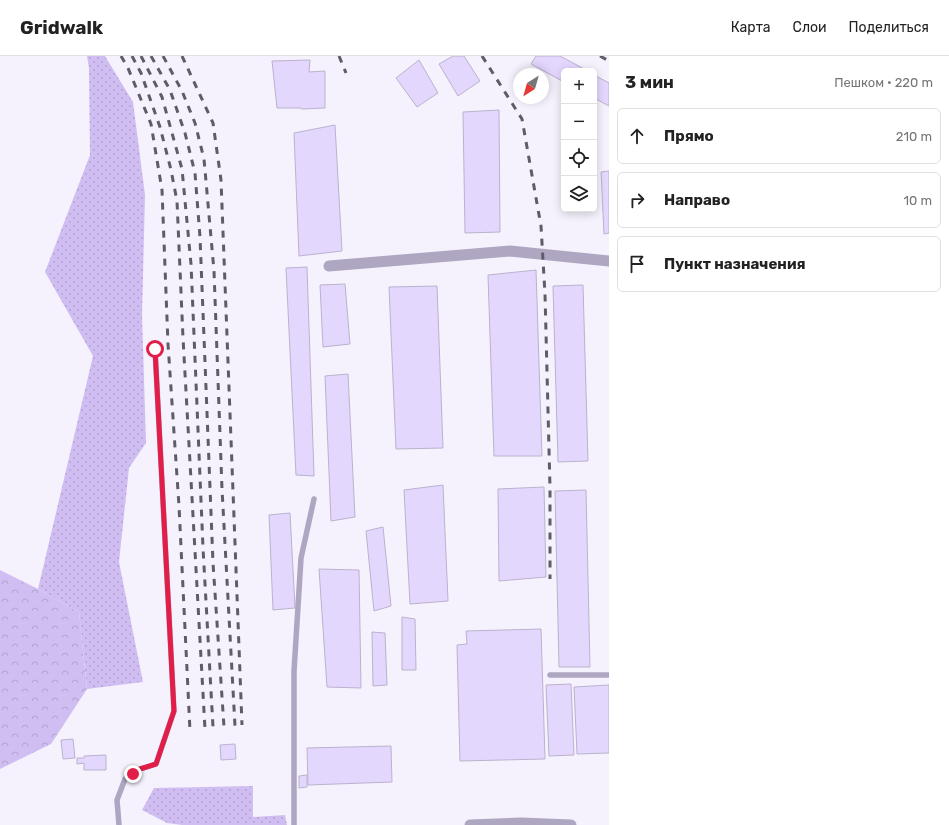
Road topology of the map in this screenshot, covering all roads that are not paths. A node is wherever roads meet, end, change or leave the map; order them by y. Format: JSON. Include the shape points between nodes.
{"nodes":[{"id":1,"x":609,"y":261,"type":"edge"},
{"id":2,"x":328,"y":266,"type":"dead end"},
{"id":3,"x":155,"y":349,"type":"dead end"},
{"id":4,"x":314,"y":499,"type":"dead end"},
{"id":5,"x":609,"y":675,"type":"edge"},
{"id":6,"x":550,"y":676,"type":"dead end"},
{"id":7,"x":119,"y":825,"type":"edge"},
{"id":8,"x":294,"y":825,"type":"edge"},
{"id":9,"x":470,"y":825,"type":"edge"},
{"id":10,"x":571,"y":825,"type":"edge"}],
"edges":[{"from":1,"to":2,"type":"street","via":[[510,251]]},
{"from":3,"to":7,"type":"lane","via":[[174,711],[156,764],[140,769],[125,779],[117,800]]},
{"from":4,"to":8,"type":"lane","via":[[301,558],[294,671]]},
{"from":5,"to":6,"type":"lane"},
{"from":9,"to":10,"type":"street"}]}
